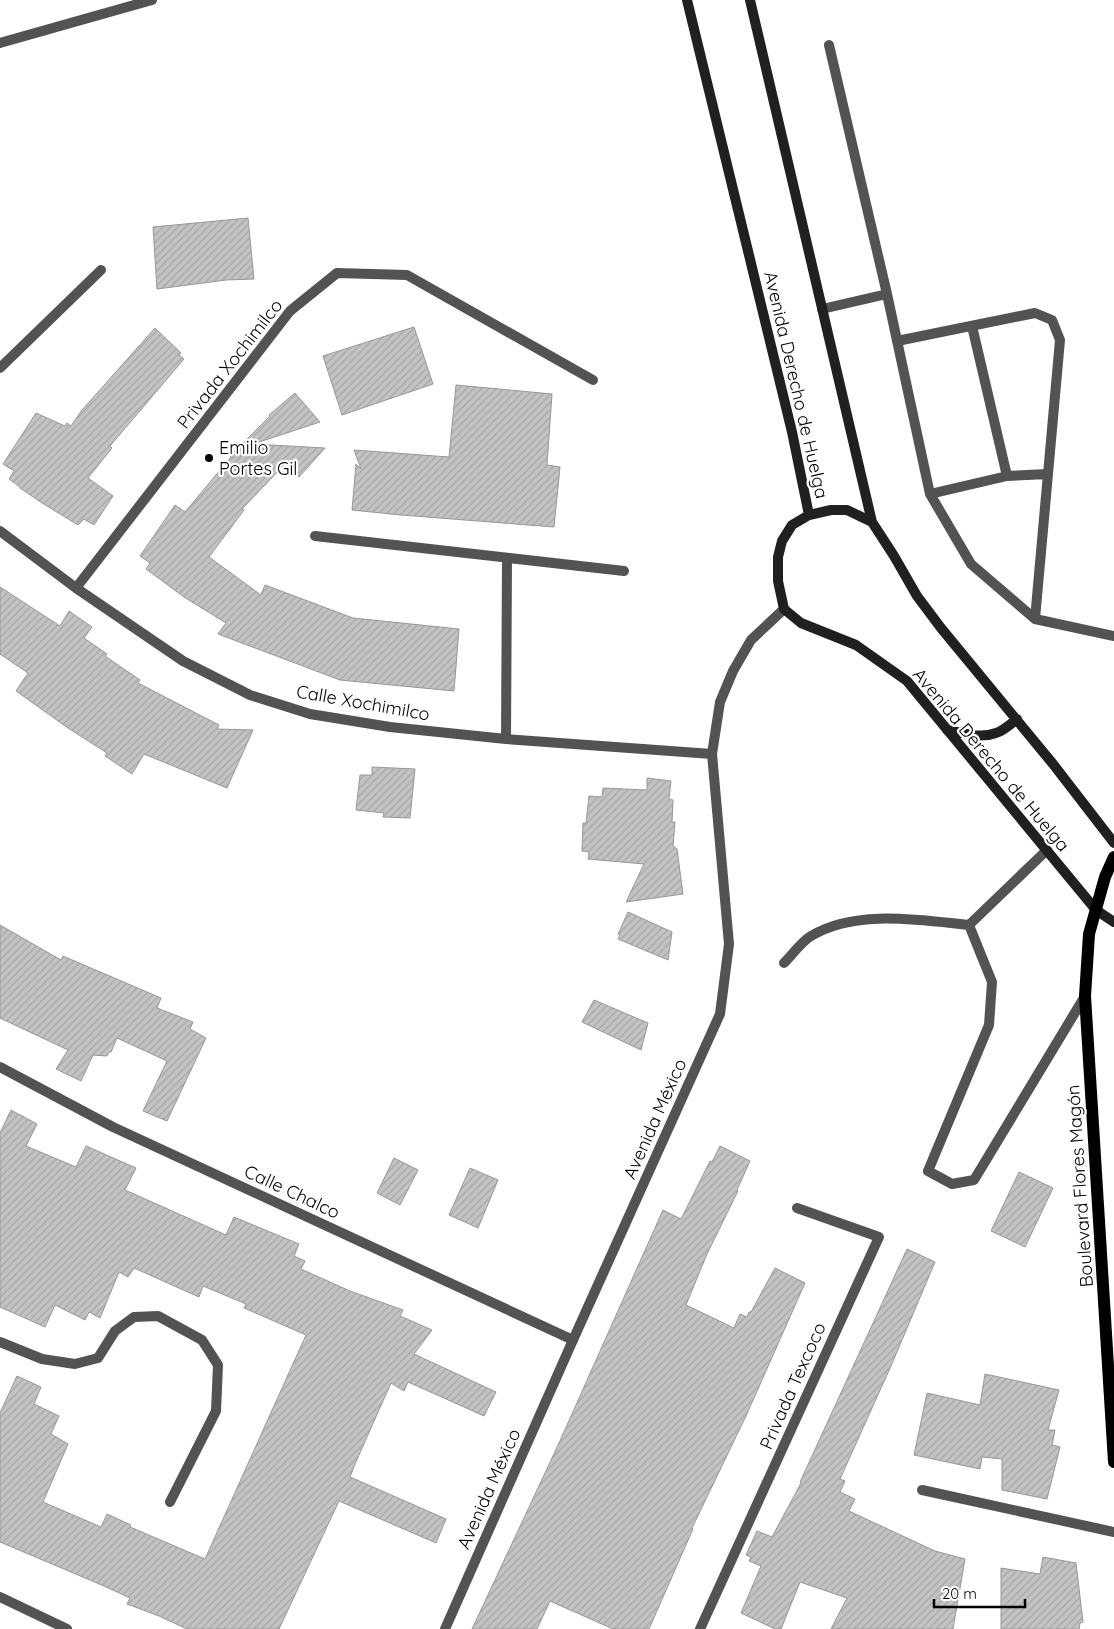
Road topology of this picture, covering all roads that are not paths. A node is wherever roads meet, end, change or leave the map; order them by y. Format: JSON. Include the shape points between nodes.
{"nodes":[{"id":1,"x":152,"y":0,"type":"edge"},
{"id":2,"x":687,"y":0,"type":"edge"},
{"id":3,"x":750,"y":0,"type":"edge"},
{"id":4,"x":0,"y":43,"type":"edge"},
{"id":5,"x":829,"y":45,"type":"dead end"},
{"id":6,"x":100,"y":270,"type":"dead end"},
{"id":7,"x":887,"y":294,"type":"junction"},
{"id":8,"x":822,"y":309,"type":"junction"},
{"id":9,"x":972,"y":326,"type":"junction"},
{"id":10,"x":897,"y":341,"type":"junction"},
{"id":11,"x":0,"y":368,"type":"edge"},
{"id":12,"x":593,"y":380,"type":"dead end"},
{"id":13,"x":1048,"y":474,"type":"junction"},
{"id":14,"x":1007,"y":476,"type":"junction"},
{"id":15,"x":930,"y":494,"type":"junction"},
{"id":16,"x":809,"y":515,"type":"junction"},
{"id":17,"x":872,"y":522,"type":"junction"},
{"id":18,"x":0,"y":531,"type":"edge"},
{"id":19,"x":315,"y":536,"type":"dead end"},
{"id":20,"x":508,"y":558,"type":"junction"},
{"id":21,"x":624,"y":571,"type":"dead end"},
{"id":22,"x":76,"y":588,"type":"junction"},
{"id":23,"x":784,"y":609,"type":"junction"},
{"id":24,"x":1035,"y":619,"type":"junction"},
{"id":25,"x":1114,"y":636,"type":"edge"},
{"id":26,"x":1017,"y":719,"type":"junction"},
{"id":27,"x":948,"y":730,"type":"junction"},
{"id":28,"x":506,"y":739,"type":"junction"},
{"id":29,"x":712,"y":754,"type":"junction"},
{"id":30,"x":1114,"y":842,"type":"edge"},
{"id":31,"x":1047,"y":850,"type":"junction"},
{"id":32,"x":1114,"y":857,"type":"edge"},
{"id":33,"x":1096,"y":910,"type":"junction"},
{"id":34,"x":1114,"y":922,"type":"edge"},
{"id":35,"x":969,"y":924,"type":"junction"},
{"id":36,"x":784,"y":963,"type":"dead end"},
{"id":37,"x":1086,"y":996,"type":"junction"},
{"id":38,"x":0,"y":1067,"type":"edge"},
{"id":39,"x":797,"y":1208,"type":"dead end"},
{"id":40,"x":573,"y":1340,"type":"junction"},
{"id":41,"x":0,"y":1342,"type":"edge"},
{"id":42,"x":1114,"y":1462,"type":"edge"},
{"id":43,"x":922,"y":1490,"type":"dead end"},
{"id":44,"x":170,"y":1502,"type":"dead end"},
{"id":45,"x":1114,"y":1532,"type":"edge"},
{"id":46,"x":0,"y":1597,"type":"edge"},
{"id":47,"x":67,"y":1629,"type":"edge"},
{"id":48,"x":444,"y":1629,"type":"edge"},
{"id":49,"x":700,"y":1629,"type":"edge"}],
"edges":[{"from":1,"to":4,"type":"street"},
{"from":2,"to":16,"type":"main road","name":"Avenida Derecho de Huelga","via":[[790,422]]},
{"from":3,"to":8,"type":"main road"},
{"from":5,"to":7,"type":"street"},
{"from":6,"to":11,"type":"street"},
{"from":7,"to":8,"type":"street"},
{"from":7,"to":10,"type":"street"},
{"from":8,"to":17,"type":"main road"},
{"from":9,"to":10,"type":"street"},
{"from":9,"to":13,"type":"street","via":[[1035,313],[1052,320],[1060,340]]},
{"from":9,"to":14,"type":"street"},
{"from":10,"to":15,"type":"street"},
{"from":12,"to":22,"type":"street","name":"Privada Xochimilco","via":[[408,275],[337,273],[290,311]]},
{"from":13,"to":14,"type":"street"},
{"from":13,"to":24,"type":"street"},
{"from":14,"to":15,"type":"street"},
{"from":15,"to":24,"type":"street","via":[[970,564]]},
{"from":16,"to":17,"type":"main road","via":[[847,510]]},
{"from":16,"to":23,"type":"main road","name":"Avenida Derecho de Huelga","via":[[792,525],[782,541],[778,581]]},
{"from":17,"to":26,"type":"main road","via":[[917,596]]},
{"from":18,"to":22,"type":"street","name":"Calle Xochimilco"},
{"from":19,"to":20,"type":"street"},
{"from":20,"to":21,"type":"street"},
{"from":20,"to":28,"type":"street"},
{"from":22,"to":28,"type":"street","name":"Calle Xochimilco","via":[[184,661],[250,695],[310,714],[390,727]]},
{"from":23,"to":27,"type":"main road","name":"Avenida Derecho de Huelga","via":[[801,623],[856,645],[907,681]]},
{"from":23,"to":29,"type":"street","name":"Avenida México","via":[[751,640],[733,671],[720,702]]},
{"from":24,"to":25,"type":"street"},
{"from":26,"to":27,"type":"main road","via":[[998,733],[985,736]]},
{"from":26,"to":30,"type":"main road"},
{"from":27,"to":31,"type":"main road","name":"Avenida Derecho de Huelga"},
{"from":28,"to":29,"type":"street","name":"Calle Xochimilco"},
{"from":29,"to":40,"type":"street","name":"Avenida México","via":[[729,944],[720,1014]]},
{"from":31,"to":33,"type":"main road","name":"Avenida Derecho de Huelga"},
{"from":31,"to":35,"type":"street"},
{"from":32,"to":33,"type":"main road","name":"Boulevard Flores Magón"},
{"from":33,"to":34,"type":"main road","name":"Avenida Derecho de Huelga"},
{"from":33,"to":37,"type":"main road","name":"Boulevard Flores Magón","via":[[1090,934]]},
{"from":35,"to":36,"type":"street","via":[[897,918],[845,921],[810,936]]},
{"from":35,"to":37,"type":"street","via":[[992,982],[989,1025],[928,1171],[952,1184],[974,1180]]},
{"from":37,"to":42,"type":"main road","name":"Boulevard Flores Magón"},
{"from":38,"to":40,"type":"street","name":"Calle Chalco","via":[[113,1127]]},
{"from":39,"to":49,"type":"street","name":"Privada Texcoco","via":[[879,1236]]},
{"from":40,"to":48,"type":"street","name":"Avenida México"},
{"from":41,"to":44,"type":"street","via":[[42,1359],[75,1364],[98,1358],[115,1331],[134,1317],[158,1316],[202,1340],[218,1365],[216,1411]]},
{"from":43,"to":45,"type":"street"},
{"from":46,"to":47,"type":"street"}]}
